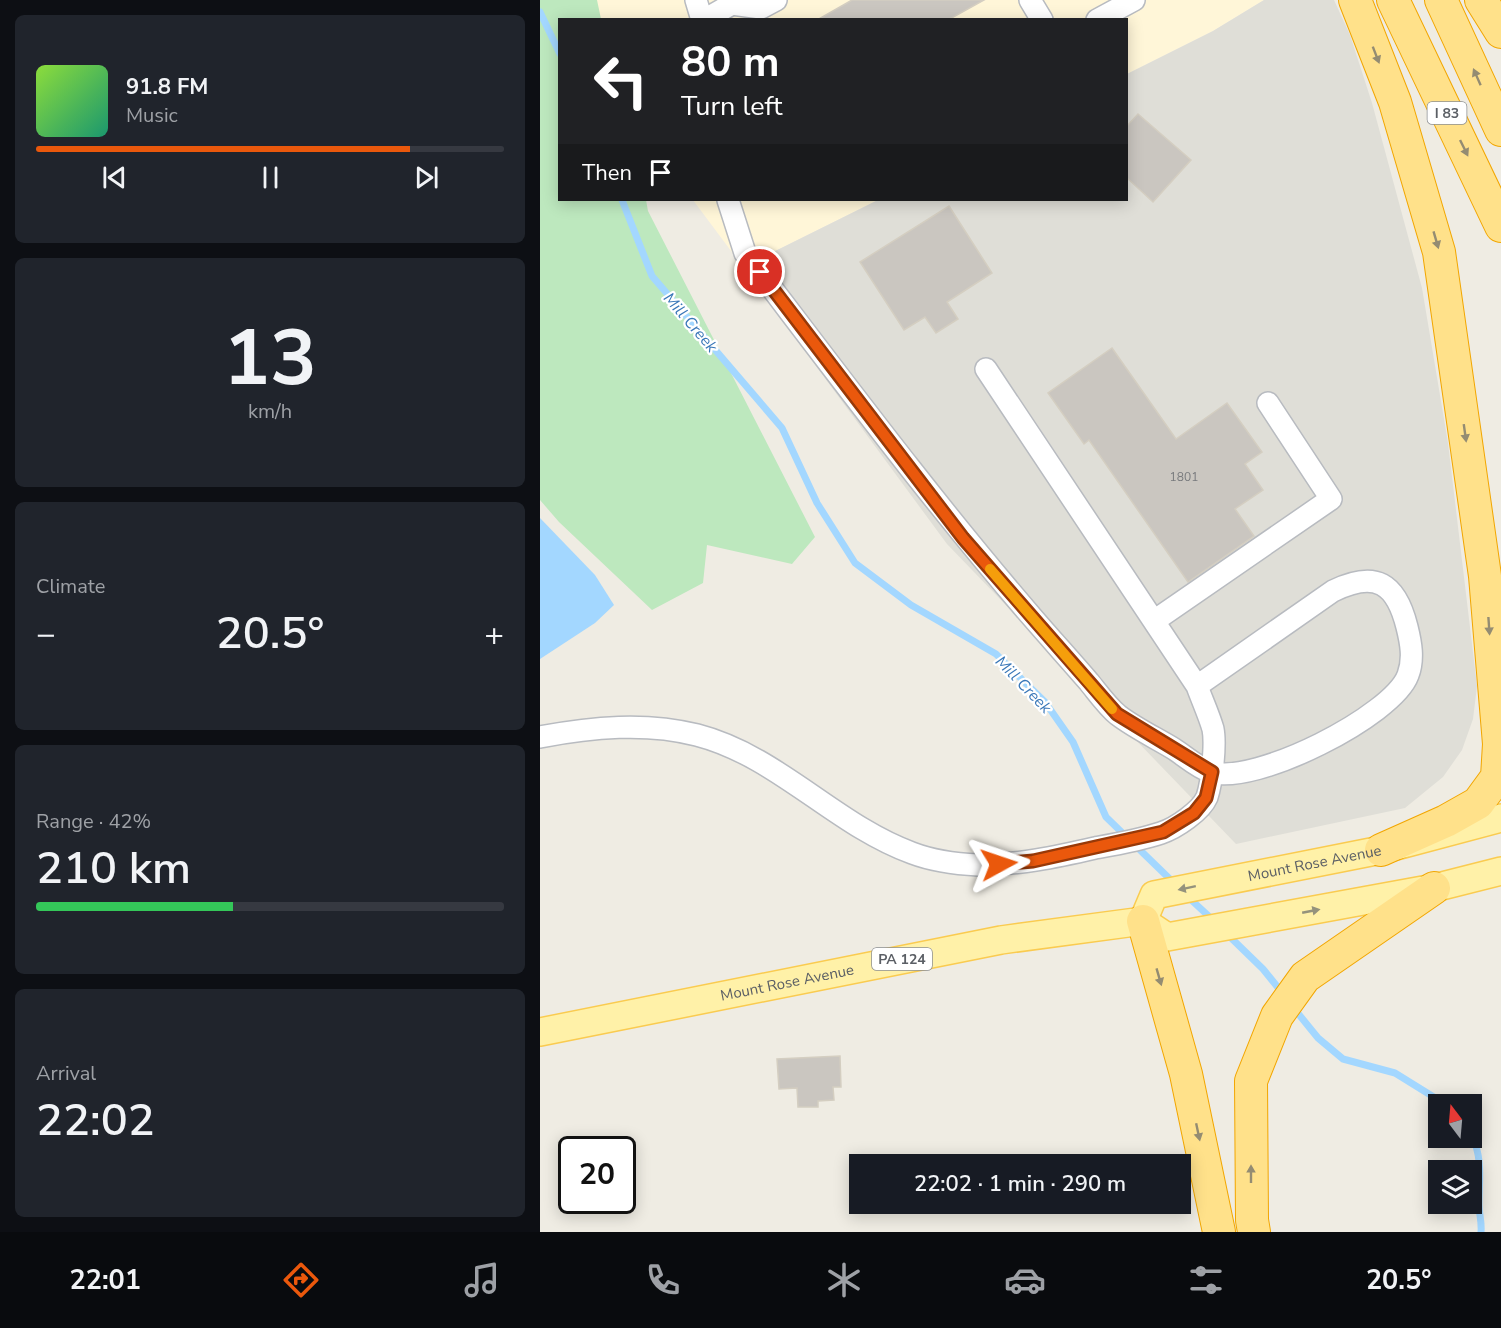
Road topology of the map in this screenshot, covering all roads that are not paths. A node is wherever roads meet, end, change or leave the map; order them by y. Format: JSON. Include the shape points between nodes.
{"nodes":[{"id":1,"x":696,"y":0,"type":"edge"},
{"id":2,"x":776,"y":0,"type":"edge"},
{"id":3,"x":1030,"y":0,"type":"edge"},
{"id":4,"x":1134,"y":0,"type":"edge"},
{"id":5,"x":1355,"y":0,"type":"edge"},
{"id":6,"x":1393,"y":0,"type":"edge"},
{"id":7,"x":1441,"y":0,"type":"edge"},
{"id":8,"x":1481,"y":0,"type":"edge"},
{"id":9,"x":733,"y":2,"type":"edge"},
{"id":10,"x":702,"y":18,"type":"edge"},
{"id":11,"x":706,"y":18,"type":"edge"},
{"id":12,"x":1041,"y":18,"type":"edge"},
{"id":13,"x":1101,"y":18,"type":"edge"},
{"id":14,"x":1501,"y":32,"type":"edge"},
{"id":15,"x":1501,"y":130,"type":"edge"},
{"id":16,"x":734,"y":202,"type":"edge"},
{"id":17,"x":1501,"y":225,"type":"edge"},
{"id":18,"x":986,"y":369,"type":"dead end"},
{"id":19,"x":1268,"y":403,"type":"dead end"},
{"id":20,"x":1154,"y":621,"type":"junction"},
{"id":21,"x":1197,"y":686,"type":"junction"},
{"id":22,"x":540,"y":737,"type":"edge"},
{"id":23,"x":1212,"y":772,"type":"junction"},
{"id":24,"x":1501,"y":818,"type":"edge"},
{"id":25,"x":1381,"y":850,"type":"junction"},
{"id":26,"x":1501,"y":871,"type":"edge"},
{"id":27,"x":1434,"y":888,"type":"junction"},
{"id":28,"x":1148,"y":908,"type":"junction"},
{"id":29,"x":540,"y":1032,"type":"edge"},
{"id":30,"x":1219,"y":1232,"type":"edge"},
{"id":31,"x":1254,"y":1232,"type":"edge"}],
"edges":[{"from":1,"to":10,"type":"lane"},
{"from":2,"to":9,"type":"lane","via":[[761,9]]},
{"from":3,"to":12,"type":"lane"},
{"from":4,"to":13,"type":"lane"},
{"from":5,"to":25,"type":"highway","one_way":true,"via":[[1395,102],[1439,252],[1485,576],[1499,744],[1497,777],[1478,803]]},
{"from":6,"to":17,"type":"highway","number":"I 83","one_way":true},
{"from":15,"to":7,"type":"highway","number":"I 83","one_way":true},
{"from":8,"to":14,"type":"highway"},
{"from":9,"to":11,"type":"lane"},
{"from":16,"to":23,"type":"lane","via":[[746,253],[963,538],[1117,714]]},
{"from":18,"to":20,"type":"lane"},
{"from":19,"to":20,"type":"lane","via":[[1331,499]]},
{"from":20,"to":21,"type":"lane"},
{"from":21,"to":23,"type":"lane","via":[[1213,731]]},
{"from":21,"to":23,"type":"lane","via":[[1332,591],[1348,584],[1366,581],[1383,586],[1394,592],[1401,604],[1412,659],[1408,676],[1396,694],[1302,754],[1249,772]]},
{"from":22,"to":23,"type":"lane","via":[[613,727],[657,727],[699,735],[776,771],[888,844],[952,863],[1033,861],[1163,832],[1194,813],[1206,798]]},
{"from":24,"to":25,"type":"main road","name":"Mount Rose Avenue","number":"PA 124"},
{"from":25,"to":28,"type":"main road","name":"Mount Rose Avenue","number":"PA 124","one_way":true,"via":[[1220,881]]},
{"from":26,"to":27,"type":"main road"},
{"from":28,"to":27,"type":"main road","one_way":true,"via":[[1167,937]]},
{"from":31,"to":27,"type":"highway","one_way":true,"via":[[1251,1081],[1277,1016],[1305,977]]},
{"from":28,"to":29,"type":"main road","name":"Mount Rose Avenue","number":"PA 124"},
{"from":28,"to":30,"type":"highway","one_way":true}]}
